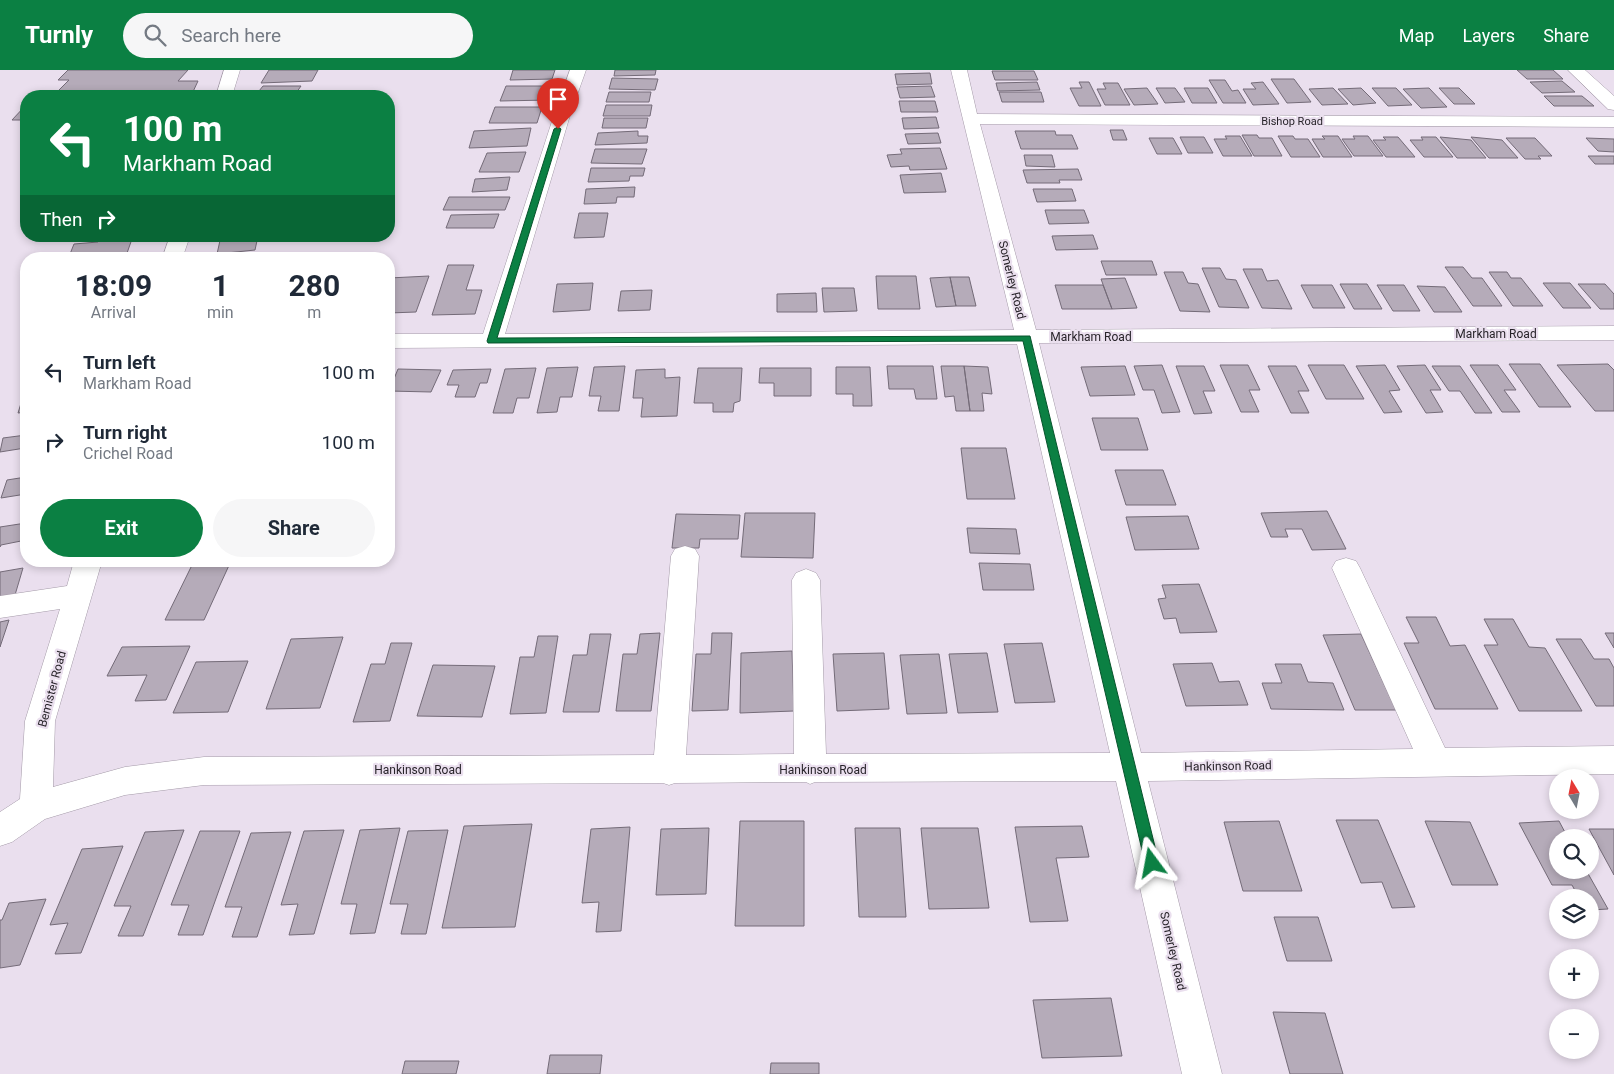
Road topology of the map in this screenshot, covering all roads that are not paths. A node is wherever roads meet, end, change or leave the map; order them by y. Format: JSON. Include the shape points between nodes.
{"nodes":[{"id":1,"x":232,"y":70,"type":"edge"},
{"id":2,"x":578,"y":70,"type":"edge"},
{"id":3,"x":960,"y":70,"type":"edge"},
{"id":4,"x":1576,"y":70,"type":"edge"},
{"id":5,"x":226,"y":90,"type":"edge"},
{"id":6,"x":1614,"y":105,"type":"edge"},
{"id":7,"x":970,"y":118,"type":"junction"},
{"id":8,"x":1614,"y":122,"type":"edge"},
{"id":9,"x":1614,"y":333,"type":"edge"},
{"id":10,"x":1026,"y":338,"type":"junction"},
{"id":11,"x":395,"y":341,"type":"edge"},
{"id":12,"x":492,"y":341,"type":"junction"},
{"id":13,"x":685,"y":556,"type":"dead end"},
{"id":14,"x":86,"y":567,"type":"edge"},
{"id":15,"x":1346,"y":568,"type":"dead end"},
{"id":16,"x":806,"y":580,"type":"dead end"},
{"id":17,"x":78,"y":594,"type":"junction"},
{"id":18,"x":0,"y":607,"type":"edge"},
{"id":19,"x":1614,"y":760,"type":"edge"},
{"id":20,"x":1436,"y":764,"type":"junction"},
{"id":21,"x":1129,"y":767,"type":"junction"},
{"id":22,"x":810,"y":770,"type":"junction"},
{"id":23,"x":669,"y":771,"type":"junction"},
{"id":24,"x":36,"y":807,"type":"junction"},
{"id":25,"x":0,"y":831,"type":"edge"},
{"id":26,"x":1202,"y":1074,"type":"edge"}],
"edges":[{"from":1,"to":5,"type":"street"},
{"from":2,"to":12,"type":"street"},
{"from":3,"to":7,"type":"street","name":"Somerley Road"},
{"from":4,"to":6,"type":"street"},
{"from":7,"to":8,"type":"street","name":"Bishop Road"},
{"from":7,"to":10,"type":"street","name":"Somerley Road"},
{"from":9,"to":10,"type":"street","name":"Markham Road"},
{"from":10,"to":12,"type":"street","name":"Markham Road"},
{"from":10,"to":21,"type":"street","name":"Somerley Road"},
{"from":11,"to":12,"type":"street","name":"Markham Road"},
{"from":13,"to":23,"type":"street"},
{"from":14,"to":17,"type":"street","name":"Bemister Road"},
{"from":15,"to":20,"type":"street"},
{"from":16,"to":22,"type":"street"},
{"from":17,"to":18,"type":"street"},
{"from":17,"to":24,"type":"street","name":"Bemister Road","via":[[40,721]]},
{"from":19,"to":20,"type":"street","name":"Hankinson Road"},
{"from":20,"to":21,"type":"street","name":"Hankinson Road"},
{"from":21,"to":22,"type":"street","name":"Hankinson Road"},
{"from":21,"to":26,"type":"street","name":"Somerley Road"},
{"from":22,"to":23,"type":"street","name":"Hankinson Road"},
{"from":23,"to":24,"type":"street","name":"Hankinson Road","via":[[204,771],[126,781]]},
{"from":24,"to":25,"type":"street"}]}
